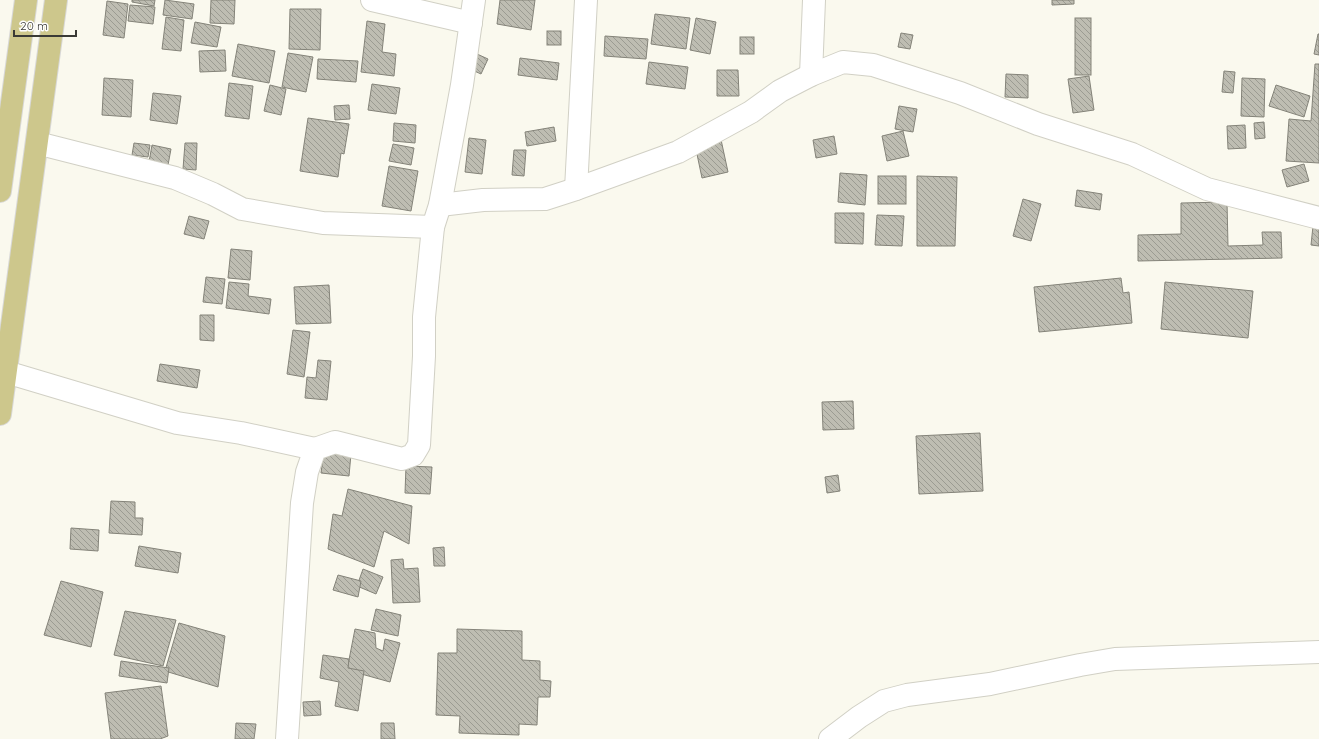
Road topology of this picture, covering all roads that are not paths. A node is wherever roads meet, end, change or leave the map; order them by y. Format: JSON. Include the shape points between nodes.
{"nodes":[{"id":1,"x":26,"y":0,"type":"edge"},
{"id":2,"x":56,"y":0,"type":"edge"},
{"id":3,"x":372,"y":0,"type":"edge"},
{"id":4,"x":474,"y":0,"type":"edge"},
{"id":5,"x":586,"y":0,"type":"edge"},
{"id":6,"x":814,"y":0,"type":"edge"},
{"id":7,"x":471,"y":23,"type":"junction"},
{"id":8,"x":810,"y":75,"type":"junction"},
{"id":9,"x":37,"y":143,"type":"junction"},
{"id":10,"x":576,"y":190,"type":"junction"},
{"id":11,"x":0,"y":191,"type":"edge"},
{"id":12,"x":440,"y":205,"type":"junction"},
{"id":13,"x":1319,"y":218,"type":"edge"},
{"id":14,"x":433,"y":227,"type":"junction"},
{"id":15,"x":6,"y":372,"type":"junction"},
{"id":16,"x":0,"y":414,"type":"edge"},
{"id":17,"x":315,"y":449,"type":"junction"},
{"id":18,"x":1319,"y":652,"type":"edge"},
{"id":19,"x":287,"y":739,"type":"edge"},
{"id":20,"x":830,"y":739,"type":"edge"}],
"edges":[{"from":1,"to":11,"type":"main road"},
{"from":2,"to":9,"type":"main road"},
{"from":3,"to":7,"type":"street"},
{"from":4,"to":7,"type":"street"},
{"from":5,"to":10,"type":"street"},
{"from":6,"to":8,"type":"street"},
{"from":7,"to":12,"type":"street"},
{"from":8,"to":10,"type":"street","via":[[780,91],[751,112],[678,152]]},
{"from":8,"to":13,"type":"street","via":[[843,62],[873,65],[960,93],[1038,124],[1132,154],[1207,189]]},
{"from":9,"to":14,"type":"street","via":[[175,178],[242,209],[323,223]]},
{"from":9,"to":15,"type":"main road"},
{"from":10,"to":12,"type":"street","via":[[545,199],[483,200]]},
{"from":12,"to":14,"type":"street"},
{"from":14,"to":17,"type":"street","via":[[424,317],[419,445],[413,455],[402,459],[335,442]]},
{"from":15,"to":16,"type":"main road"},
{"from":15,"to":17,"type":"street","via":[[177,423],[241,433]]},
{"from":17,"to":19,"type":"street","via":[[307,472],[302,503]]},
{"from":18,"to":20,"type":"street","via":[[1115,659],[990,684],[907,695],[884,701]]}]}
